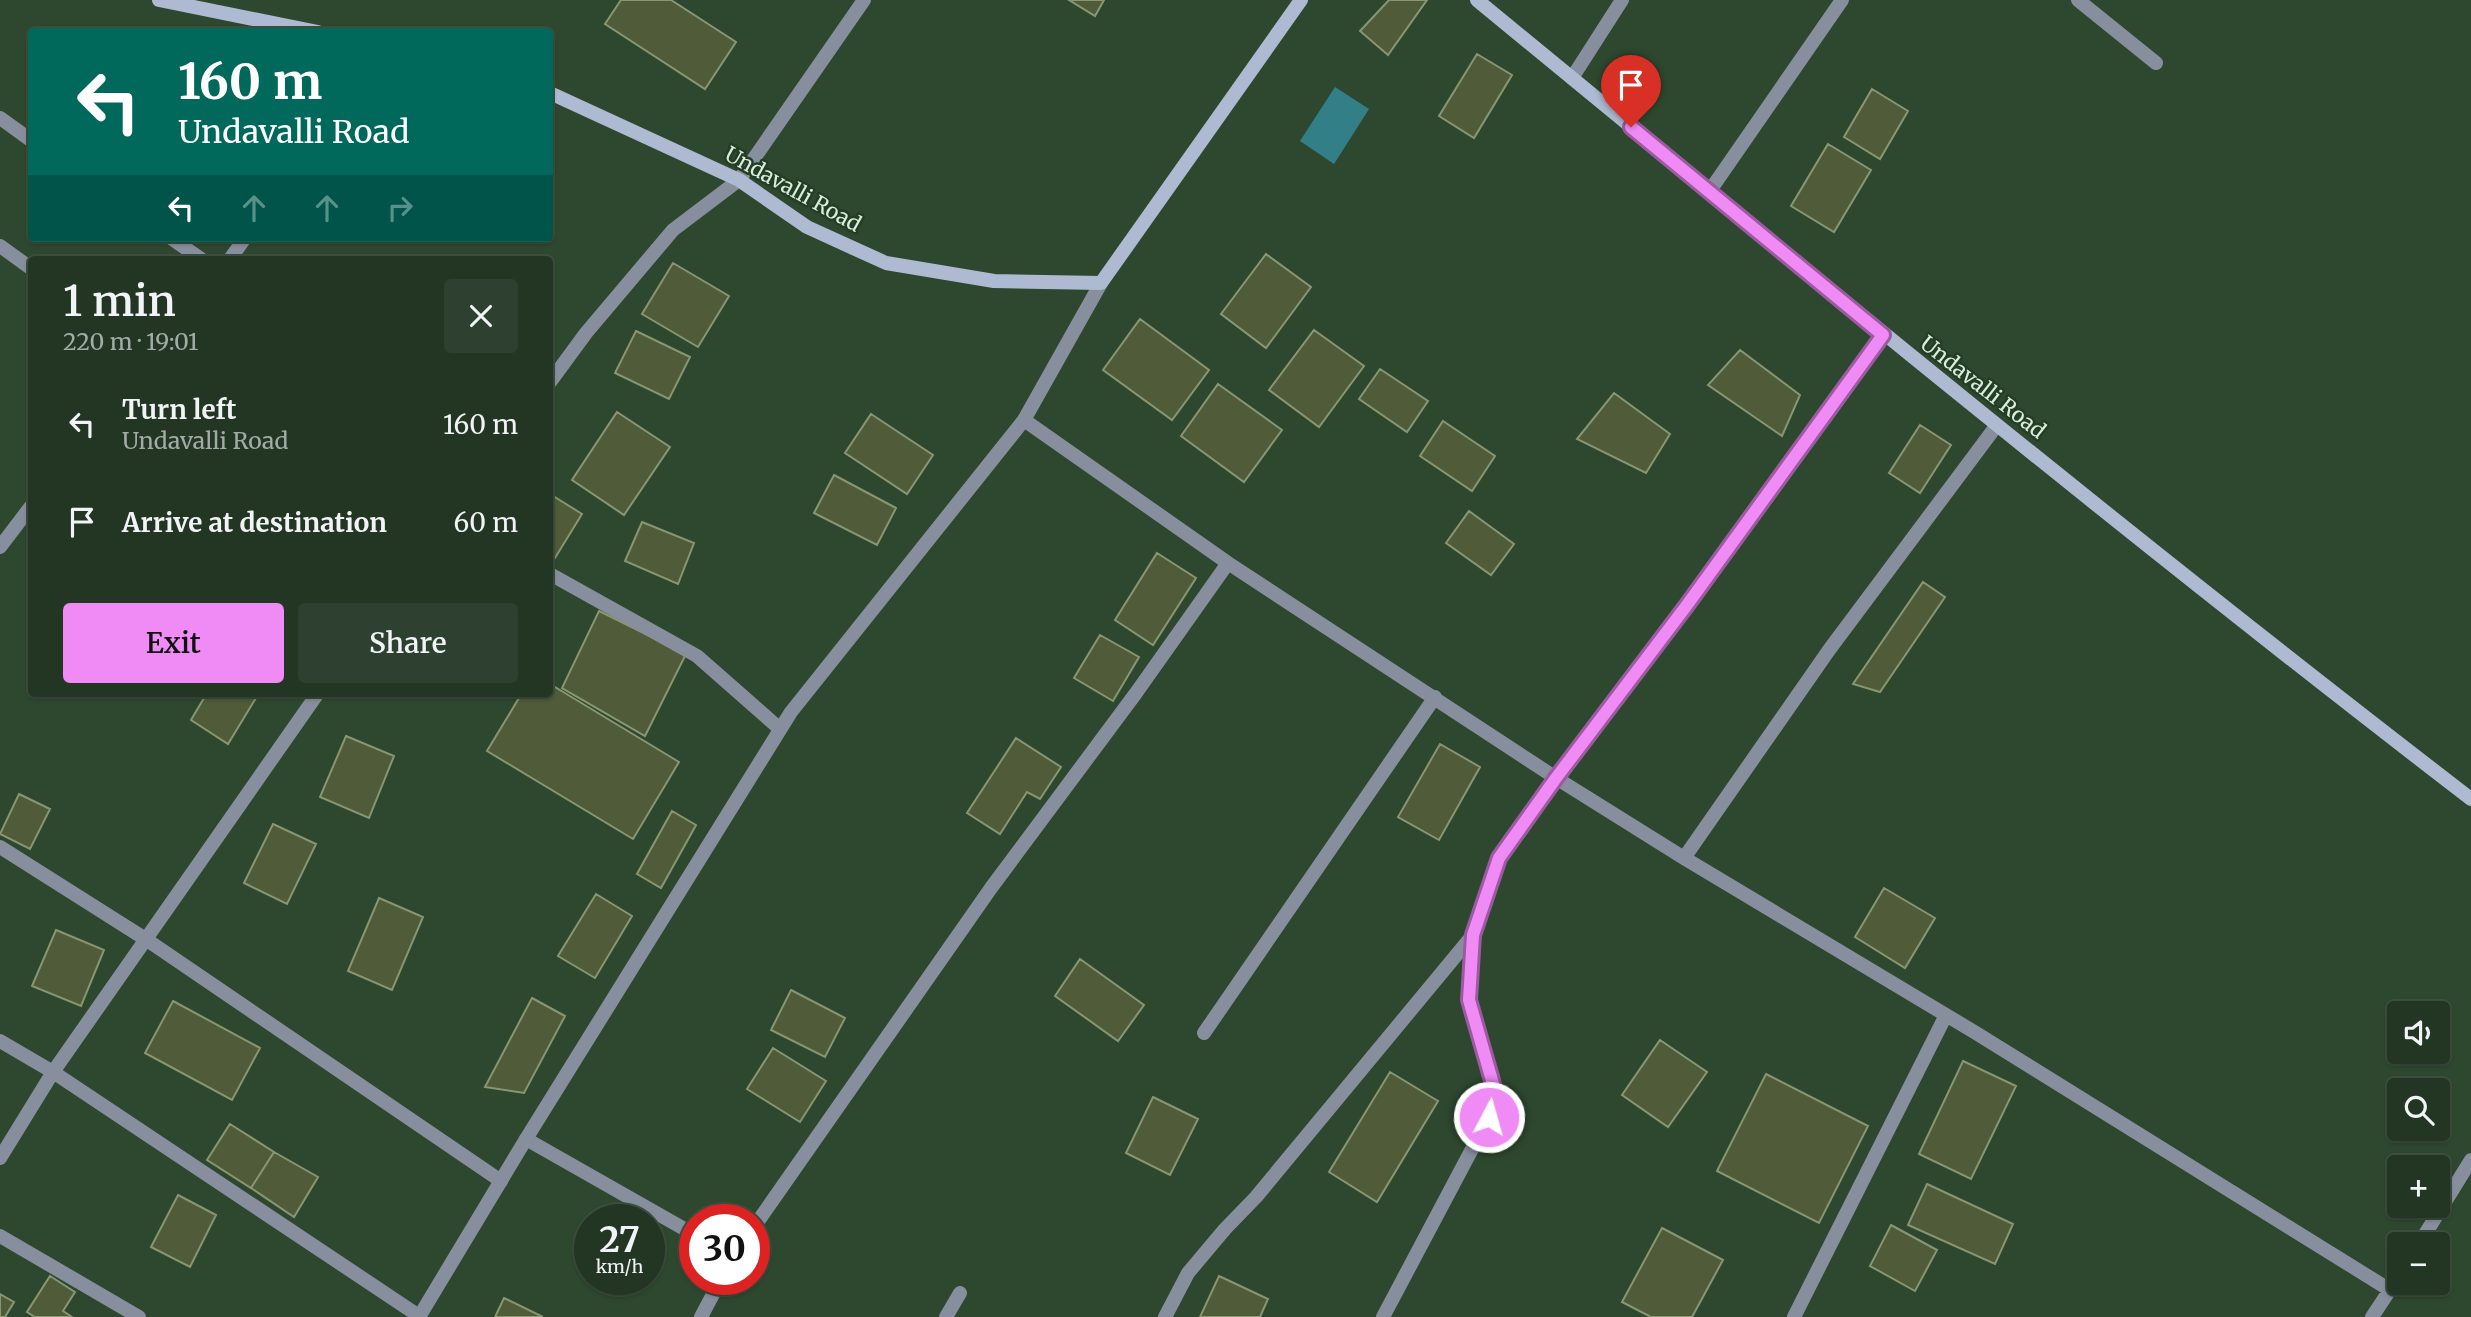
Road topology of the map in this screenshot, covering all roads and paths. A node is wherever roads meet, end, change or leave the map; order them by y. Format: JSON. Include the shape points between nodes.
{"nodes":[{"id":1,"x":159,"y":0,"type":"edge"},
{"id":2,"x":864,"y":0,"type":"edge"},
{"id":3,"x":1301,"y":0,"type":"edge"},
{"id":4,"x":1477,"y":0,"type":"edge"},
{"id":5,"x":1622,"y":0,"type":"edge"},
{"id":6,"x":1842,"y":0,"type":"edge"},
{"id":7,"x":2078,"y":0,"type":"edge"},
{"id":8,"x":298,"y":28,"type":"edge"},
{"id":9,"x":2156,"y":63,"type":"dead end"},
{"id":10,"x":1572,"y":78,"type":"junction"},
{"id":11,"x":553,"y":94,"type":"edge"},
{"id":12,"x":0,"y":118,"type":"edge"},
{"id":13,"x":28,"y":138,"type":"edge"},
{"id":14,"x":739,"y":180,"type":"junction"},
{"id":15,"x":1709,"y":192,"type":"junction"},
{"id":16,"x":177,"y":242,"type":"edge"},
{"id":17,"x":0,"y":246,"type":"edge"},
{"id":18,"x":197,"y":256,"type":"edge"},
{"id":19,"x":28,"y":266,"type":"edge"},
{"id":20,"x":1101,"y":283,"type":"junction"},
{"id":21,"x":1883,"y":335,"type":"junction"},
{"id":22,"x":553,"y":378,"type":"edge"},
{"id":23,"x":1024,"y":420,"type":"junction"},
{"id":24,"x":1997,"y":425,"type":"junction"},
{"id":25,"x":28,"y":510,"type":"edge"},
{"id":26,"x":0,"y":547,"type":"edge"},
{"id":27,"x":1228,"y":564,"type":"junction"},
{"id":28,"x":553,"y":576,"type":"edge"},
{"id":29,"x":315,"y":697,"type":"edge"},
{"id":30,"x":1435,"y":698,"type":"junction"},
{"id":31,"x":780,"y":729,"type":"junction"},
{"id":32,"x":1556,"y":778,"type":"junction"},
{"id":33,"x":2471,"y":799,"type":"edge"},
{"id":34,"x":0,"y":847,"type":"edge"},
{"id":35,"x":1684,"y":858,"type":"junction"},
{"id":36,"x":1473,"y":935,"type":"junction"},
{"id":37,"x":146,"y":940,"type":"junction"},
{"id":38,"x":1946,"y":1015,"type":"junction"},
{"id":39,"x":1204,"y":1033,"type":"dead end"},
{"id":40,"x":0,"y":1041,"type":"edge"},
{"id":41,"x":52,"y":1072,"type":"junction"},
{"id":42,"x":526,"y":1139,"type":"junction"},
{"id":43,"x":0,"y":1158,"type":"edge"},
{"id":44,"x":2471,"y":1160,"type":"edge"},
{"id":45,"x":501,"y":1181,"type":"junction"},
{"id":46,"x":770,"y":1204,"type":"edge"},
{"id":47,"x":679,"y":1226,"type":"edge"},
{"id":48,"x":2426,"y":1232,"type":"edge"},
{"id":49,"x":0,"y":1236,"type":"edge"},
{"id":50,"x":2387,"y":1288,"type":"edge"},
{"id":51,"x":960,"y":1293,"type":"dead end"},
{"id":52,"x":2387,"y":1294,"type":"edge"},
{"id":53,"x":713,"y":1295,"type":"edge"},
{"id":54,"x":419,"y":1316,"type":"edge"},
{"id":55,"x":139,"y":1317,"type":"edge"},
{"id":56,"x":701,"y":1317,"type":"edge"},
{"id":57,"x":946,"y":1317,"type":"edge"},
{"id":58,"x":1166,"y":1317,"type":"edge"},
{"id":59,"x":1382,"y":1317,"type":"edge"},
{"id":60,"x":1794,"y":1317,"type":"edge"},
{"id":61,"x":2372,"y":1317,"type":"edge"}],
"edges":[{"from":1,"to":8,"type":"main road"},
{"from":2,"to":14,"type":"street"},
{"from":3,"to":20,"type":"main road"},
{"from":4,"to":10,"type":"main road","name":"Undavalli Road"},
{"from":5,"to":10,"type":"street"},
{"from":6,"to":15,"type":"street"},
{"from":7,"to":9,"type":"street"},
{"from":10,"to":15,"type":"main road","name":"Undavalli Road"},
{"from":11,"to":14,"type":"main road","name":"Undavalli Road"},
{"from":12,"to":13,"type":"street"},
{"from":14,"to":20,"type":"main road","name":"Undavalli Road","via":[[807,226],[886,263],[994,281]]},
{"from":14,"to":22,"type":"street","via":[[673,230]]},
{"from":15,"to":21,"type":"main road","name":"Undavalli Road"},
{"from":16,"to":18,"type":"street"},
{"from":17,"to":19,"type":"street"},
{"from":20,"to":23,"type":"street"},
{"from":21,"to":24,"type":"main road","name":"Undavalli Road"},
{"from":21,"to":32,"type":"street"},
{"from":23,"to":27,"type":"street"},
{"from":23,"to":31,"type":"street"},
{"from":24,"to":33,"type":"main road","name":"Undavalli Road"},
{"from":24,"to":35,"type":"street","via":[[1829,650]]},
{"from":25,"to":26,"type":"street"},
{"from":27,"to":30,"type":"street"},
{"from":27,"to":46,"type":"street","via":[[991,888]]},
{"from":28,"to":31,"type":"street","via":[[697,656]]},
{"from":29,"to":37,"type":"street"},
{"from":30,"to":32,"type":"street"},
{"from":30,"to":39,"type":"street"},
{"from":31,"to":42,"type":"street"},
{"from":32,"to":35,"type":"street"},
{"from":32,"to":36,"type":"street","via":[[1499,858]]},
{"from":34,"to":37,"type":"street"},
{"from":35,"to":38,"type":"street"},
{"from":36,"to":58,"type":"street","via":[[1188,1273]]},
{"from":36,"to":59,"type":"street","via":[[1469,1000],[1493,1084],[1489,1117]]},
{"from":37,"to":41,"type":"street"},
{"from":37,"to":45,"type":"street"},
{"from":38,"to":50,"type":"street"},
{"from":38,"to":60,"type":"street"},
{"from":40,"to":41,"type":"street"},
{"from":41,"to":43,"type":"street"},
{"from":41,"to":54,"type":"street"},
{"from":42,"to":45,"type":"street"},
{"from":42,"to":47,"type":"street"},
{"from":44,"to":48,"type":"street"},
{"from":45,"to":54,"type":"street"},
{"from":49,"to":55,"type":"street"},
{"from":51,"to":57,"type":"street"},
{"from":52,"to":61,"type":"street"},
{"from":53,"to":56,"type":"street"}]}
